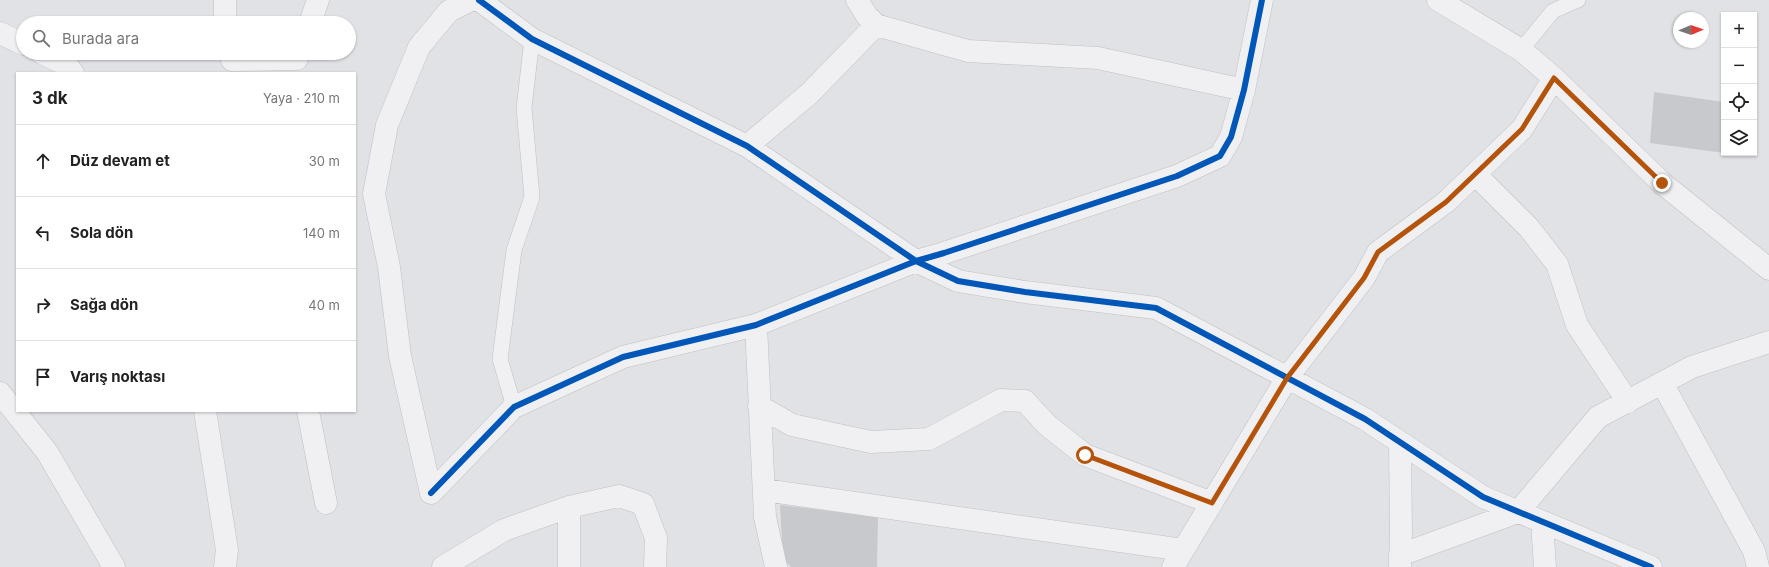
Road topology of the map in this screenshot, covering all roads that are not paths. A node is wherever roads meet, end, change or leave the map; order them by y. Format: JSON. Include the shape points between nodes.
{"nodes":[{"id":1,"x":225,"y":0,"type":"edge"},
{"id":2,"x":318,"y":0,"type":"edge"},
{"id":3,"x":471,"y":0,"type":"edge"},
{"id":4,"x":479,"y":0,"type":"edge"},
{"id":5,"x":857,"y":0,"type":"edge"},
{"id":6,"x":1262,"y":0,"type":"edge"},
{"id":7,"x":1438,"y":0,"type":"edge"},
{"id":8,"x":1578,"y":0,"type":"edge"},
{"id":9,"x":225,"y":16,"type":"edge"},
{"id":10,"x":312,"y":16,"type":"edge"},
{"id":11,"x":876,"y":25,"type":"junction"},
{"id":12,"x":0,"y":33,"type":"edge"},
{"id":13,"x":532,"y":39,"type":"junction"},
{"id":14,"x":16,"y":41,"type":"edge"},
{"id":15,"x":1521,"y":50,"type":"junction"},
{"id":16,"x":57,"y":60,"type":"edge"},
{"id":17,"x":232,"y":60,"type":"edge"},
{"id":18,"x":298,"y":62,"type":"edge"},
{"id":19,"x":72,"y":72,"type":"edge"},
{"id":20,"x":1554,"y":78,"type":"junction"},
{"id":21,"x":1244,"y":90,"type":"junction"},
{"id":22,"x":747,"y":146,"type":"junction"},
{"id":23,"x":1475,"y":174,"type":"junction"},
{"id":24,"x":916,"y":261,"type":"junction"},
{"id":25,"x":1769,"y":269,"type":"edge"},
{"id":26,"x":756,"y":325,"type":"junction"},
{"id":27,"x":1769,"y":342,"type":"edge"},
{"id":28,"x":1287,"y":378,"type":"junction"},
{"id":29,"x":1662,"y":383,"type":"junction"},
{"id":30,"x":0,"y":393,"type":"edge"},
{"id":31,"x":1628,"y":402,"type":"junction"},
{"id":32,"x":759,"y":406,"type":"junction"},
{"id":33,"x":514,"y":407,"type":"junction"},
{"id":34,"x":205,"y":412,"type":"edge"},
{"id":35,"x":308,"y":412,"type":"edge"},
{"id":36,"x":1400,"y":443,"type":"junction"},
{"id":37,"x":764,"y":490,"type":"junction"},
{"id":38,"x":326,"y":503,"type":"dead end"},
{"id":39,"x":1212,"y":503,"type":"junction"},
{"id":40,"x":569,"y":507,"type":"junction"},
{"id":41,"x":1518,"y":512,"type":"junction"},
{"id":42,"x":1542,"y":522,"type":"junction"},
{"id":43,"x":1178,"y":559,"type":"edge"},
{"id":44,"x":1400,"y":561,"type":"edge"},
{"id":45,"x":1637,"y":564,"type":"edge"},
{"id":46,"x":114,"y":567,"type":"edge"},
{"id":47,"x":225,"y":567,"type":"edge"},
{"id":48,"x":443,"y":567,"type":"edge"},
{"id":49,"x":569,"y":567,"type":"edge"},
{"id":50,"x":655,"y":567,"type":"edge"},
{"id":51,"x":776,"y":567,"type":"edge"},
{"id":52,"x":1545,"y":567,"type":"edge"},
{"id":53,"x":1758,"y":567,"type":"edge"}],
"edges":[{"from":1,"to":9,"type":"street"},
{"from":2,"to":10,"type":"street"},
{"from":3,"to":33,"type":"street","via":[[449,11],[418,47],[386,125],[374,194],[389,267],[400,356],[430,493]]},
{"from":4,"to":13,"type":"street"},
{"from":5,"to":11,"type":"street"},
{"from":6,"to":21,"type":"street"},
{"from":7,"to":15,"type":"street"},
{"from":8,"to":15,"type":"lane","via":[[1553,11]]},
{"from":11,"to":21,"type":"street","via":[[968,51],[1098,58]]},
{"from":11,"to":22,"type":"street","via":[[808,94]]},
{"from":12,"to":14,"type":"street"},
{"from":13,"to":22,"type":"street"},
{"from":13,"to":33,"type":"lane","via":[[524,108],[532,198],[514,250],[500,359]]},
{"from":15,"to":20,"type":"street"},
{"from":16,"to":19,"type":"street","via":[[67,65]]},
{"from":17,"to":18,"type":"street"},
{"from":20,"to":23,"type":"street","via":[[1522,129]]},
{"from":20,"to":25,"type":"street","via":[[1662,183]]},
{"from":21,"to":24,"type":"street","via":[[1231,137],[1220,156],[1177,176]]},
{"from":22,"to":24,"type":"street"},
{"from":23,"to":28,"type":"street","via":[[1446,202],[1378,252],[1364,278]]},
{"from":23,"to":31,"type":"street","via":[[1529,228],[1557,264],[1577,325]]},
{"from":24,"to":26,"type":"street"},
{"from":24,"to":28,"type":"street","via":[[958,281],[1156,308]]},
{"from":26,"to":32,"type":"street"},
{"from":26,"to":33,"type":"street","via":[[623,356]]},
{"from":27,"to":29,"type":"street","via":[[1692,367]]},
{"from":28,"to":36,"type":"street","via":[[1365,419]]},
{"from":28,"to":39,"type":"street"},
{"from":29,"to":31,"type":"street"},
{"from":29,"to":53,"type":"street","via":[[1754,551]]},
{"from":30,"to":46,"type":"street","via":[[47,452]]},
{"from":31,"to":41,"type":"street","via":[[1598,418]]},
{"from":32,"to":37,"type":"street"},
{"from":32,"to":39,"type":"street","via":[[792,425],[871,442],[929,439],[1001,400],[1026,401],[1047,425],[1085,455]]},
{"from":34,"to":47,"type":"street","via":[[227,550]]},
{"from":35,"to":38,"type":"street"},
{"from":36,"to":41,"type":"street","via":[[1483,497]]},
{"from":36,"to":44,"type":"street"},
{"from":37,"to":43,"type":"street"},
{"from":37,"to":51,"type":"street","via":[[765,517]]},
{"from":39,"to":43,"type":"street"},
{"from":40,"to":48,"type":"street","via":[[504,530]]},
{"from":40,"to":49,"type":"street"},
{"from":40,"to":50,"type":"street","via":[[620,496],[643,504],[656,538]]},
{"from":41,"to":42,"type":"street"},
{"from":41,"to":44,"type":"street"},
{"from":42,"to":45,"type":"street"},
{"from":42,"to":52,"type":"street"}]}
